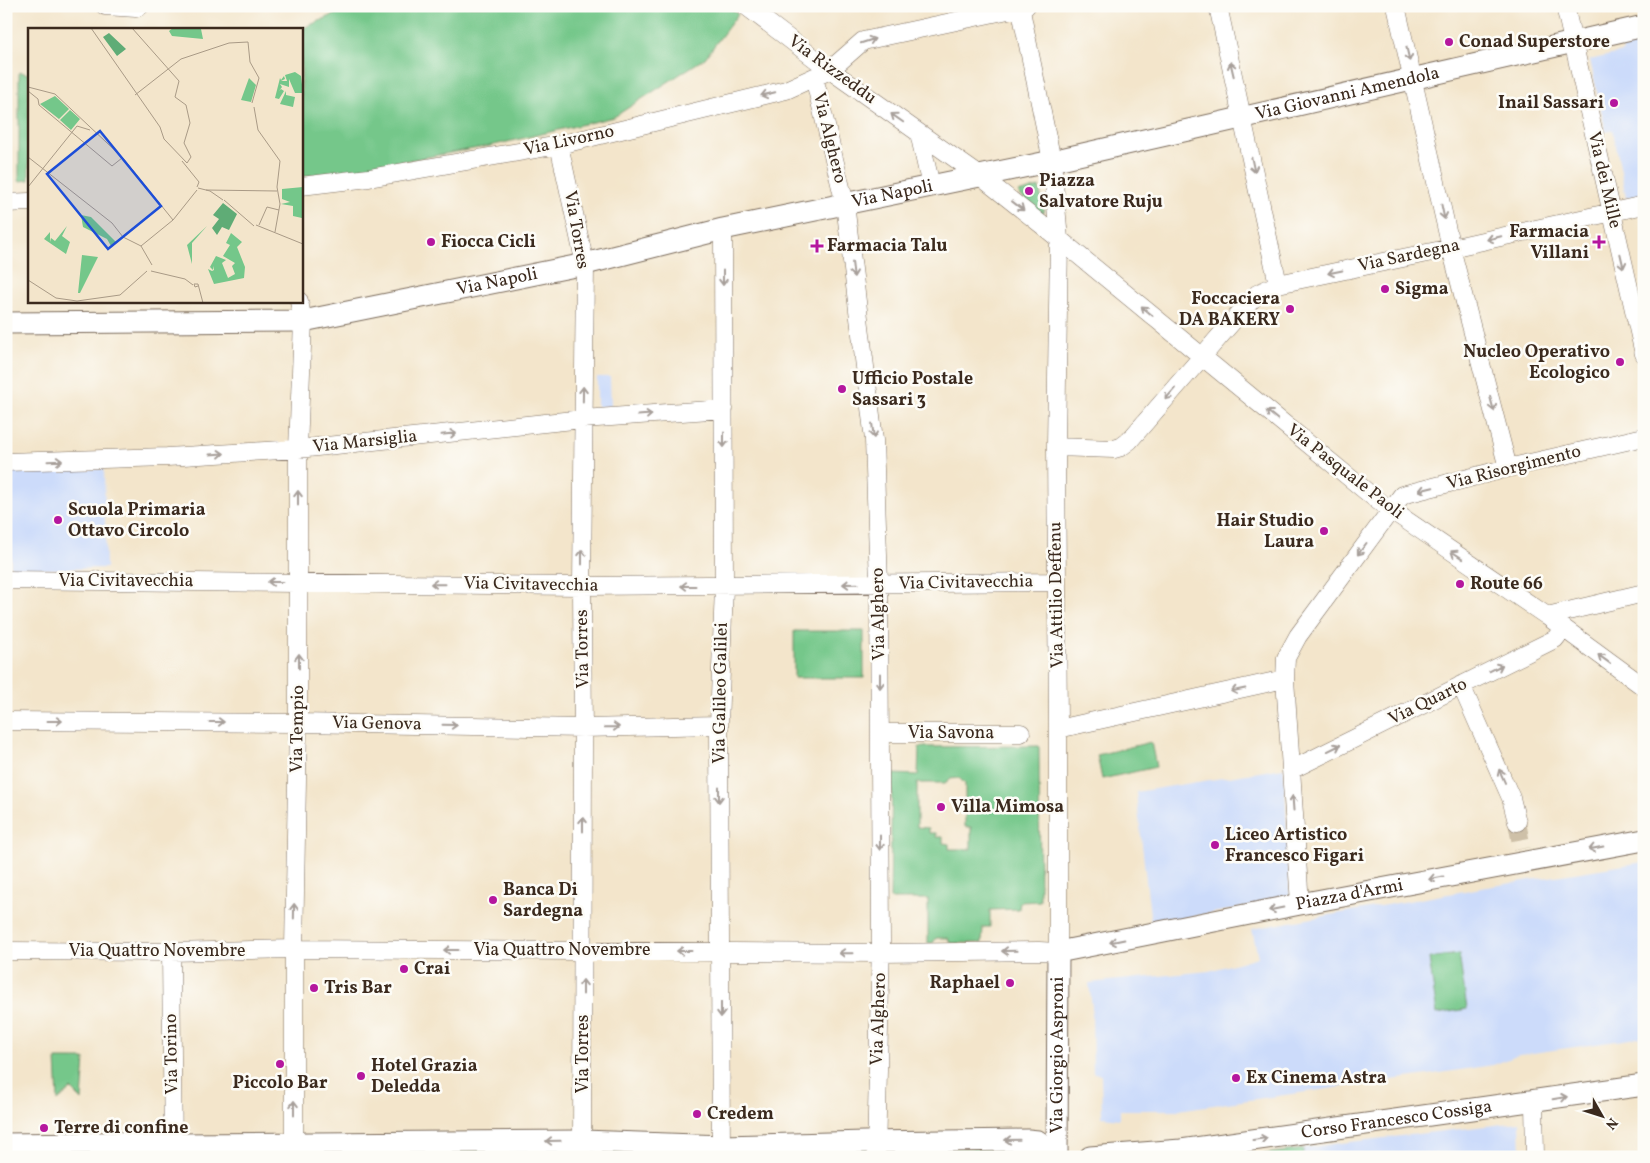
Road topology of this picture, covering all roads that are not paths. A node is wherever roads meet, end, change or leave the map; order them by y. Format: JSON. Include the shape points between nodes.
{"nodes":[{"id":1,"x":105,"y":6,"type":"edge"},
{"id":2,"x":140,"y":6,"type":"edge"},
{"id":3,"x":746,"y":6,"type":"edge"},
{"id":4,"x":1218,"y":6,"type":"edge"},
{"id":5,"x":1396,"y":6,"type":"edge"},
{"id":6,"x":1565,"y":6,"type":"edge"},
{"id":7,"x":1022,"y":7,"type":"edge"},
{"id":8,"x":1644,"y":26,"type":"edge"},
{"id":9,"x":1572,"y":42,"type":"junction"},
{"id":10,"x":822,"y":74,"type":"junction"},
{"id":11,"x":1414,"y":78,"type":"junction"},
{"id":12,"x":1243,"y":117,"type":"junction"},
{"id":13,"x":919,"y":133,"type":"junction"},
{"id":14,"x":559,"y":145,"type":"junction"},
{"id":15,"x":1052,"y":161,"type":"junction"},
{"id":16,"x":980,"y":176,"type":"junction"},
{"id":17,"x":302,"y":186,"type":"edge"},
{"id":18,"x":931,"y":186,"type":"junction"},
{"id":19,"x":28,"y":202,"type":"edge"},
{"id":20,"x":6,"y":203,"type":"edge"},
{"id":21,"x":846,"y":204,"type":"junction"},
{"id":22,"x":1644,"y":205,"type":"edge"},
{"id":23,"x":1612,"y":212,"type":"junction"},
{"id":24,"x":723,"y":229,"type":"junction"},
{"id":25,"x":1059,"y":238,"type":"junction"},
{"id":26,"x":1451,"y":248,"type":"junction"},
{"id":27,"x":585,"y":264,"type":"junction"},
{"id":28,"x":1278,"y":284,"type":"junction"},
{"id":29,"x":301,"y":311,"type":"edge"},
{"id":30,"x":6,"y":323,"type":"edge"},
{"id":31,"x":1644,"y":354,"type":"edge"},
{"id":32,"x":1202,"y":357,"type":"junction"},
{"id":33,"x":724,"y":409,"type":"junction"},
{"id":34,"x":583,"y":420,"type":"junction"},
{"id":35,"x":1644,"y":437,"type":"edge"},
{"id":36,"x":1056,"y":447,"type":"junction"},
{"id":37,"x":298,"y":449,"type":"junction"},
{"id":38,"x":6,"y":462,"type":"edge"},
{"id":39,"x":1508,"y":468,"type":"junction"},
{"id":40,"x":1391,"y":510,"type":"junction"},
{"id":41,"x":6,"y":580,"type":"edge"},
{"id":42,"x":299,"y":582,"type":"junction"},
{"id":43,"x":1056,"y":582,"type":"junction"},
{"id":44,"x":879,"y":583,"type":"junction"},
{"id":45,"x":582,"y":586,"type":"junction"},
{"id":46,"x":724,"y":586,"type":"junction"},
{"id":47,"x":1644,"y":593,"type":"edge"},
{"id":48,"x":1547,"y":616,"type":"junction"},
{"id":49,"x":1563,"y":629,"type":"junction"},
{"id":50,"x":1285,"y":679,"type":"junction"},
{"id":51,"x":1461,"y":685,"type":"junction"},
{"id":52,"x":1644,"y":687,"type":"edge"},
{"id":53,"x":6,"y":721,"type":"edge"},
{"id":54,"x":298,"y":723,"type":"junction"},
{"id":55,"x":719,"y":725,"type":"junction"},
{"id":56,"x":583,"y":728,"type":"junction"},
{"id":57,"x":1058,"y":729,"type":"junction"},
{"id":58,"x":880,"y":733,"type":"junction"},
{"id":59,"x":1021,"y":733,"type":"dead end"},
{"id":60,"x":1291,"y":770,"type":"junction"},
{"id":61,"x":1517,"y":822,"type":"tunnel mouth"},
{"id":62,"x":1644,"y":840,"type":"edge"},
{"id":63,"x":1300,"y":904,"type":"junction"},
{"id":64,"x":294,"y":949,"type":"junction"},
{"id":65,"x":6,"y":951,"type":"edge"},
{"id":66,"x":583,"y":951,"type":"junction"},
{"id":67,"x":720,"y":951,"type":"junction"},
{"id":68,"x":171,"y":952,"type":"junction"},
{"id":69,"x":1058,"y":952,"type":"junction"},
{"id":70,"x":881,"y":953,"type":"junction"},
{"id":71,"x":1644,"y":1085,"type":"edge"},
{"id":72,"x":1534,"y":1102,"type":"junction"},
{"id":73,"x":6,"y":1144,"type":"edge"},
{"id":74,"x":582,"y":1149,"type":"edge"},
{"id":75,"x":876,"y":1149,"type":"edge"},
{"id":76,"x":173,"y":1150,"type":"edge"},
{"id":77,"x":294,"y":1150,"type":"edge"},
{"id":78,"x":721,"y":1151,"type":"edge"},
{"id":79,"x":1181,"y":1153,"type":"edge"},
{"id":80,"x":1056,"y":1157,"type":"edge"},
{"id":81,"x":1090,"y":1157,"type":"edge"},
{"id":82,"x":1535,"y":1157,"type":"edge"}],
"edges":[{"from":1,"to":2,"type":"street"},
{"from":3,"to":10,"type":"street","name":"Via Rizzeddu"},
{"from":12,"to":4,"type":"street","one_way":true},
{"from":5,"to":11,"type":"street","one_way":true},
{"from":6,"to":9,"type":"street","name":"Via dei Mille"},
{"from":10,"to":7,"type":"street","name":"Via Livorno","one_way":true,"via":[[863,42]]},
{"from":7,"to":15,"type":"street"},
{"from":8,"to":9,"type":"main road","name":"Via Giovanni Amendola"},
{"from":9,"to":11,"type":"main road","name":"Via Giovanni Amendola"},
{"from":9,"to":23,"type":"street","name":"Via dei Mille"},
{"from":13,"to":10,"type":"street","name":"Via Rizzeddu","one_way":true},
{"from":10,"to":14,"type":"street","name":"Via Livorno","one_way":true,"via":[[786,90]]},
{"from":10,"to":21,"type":"street","name":"Via Alghero"},
{"from":11,"to":12,"type":"main road","name":"Via Giovanni Amendola"},
{"from":11,"to":26,"type":"street","one_way":true},
{"from":12,"to":15,"type":"main road","name":"Via Giovanni Amendola"},
{"from":12,"to":28,"type":"street","one_way":true},
{"from":13,"to":16,"type":"street","name":"Via Rizzeddu"},
{"from":13,"to":18,"type":"street"},
{"from":14,"to":17,"type":"street","name":"Via Livorno","via":[[369,178]]},
{"from":14,"to":27,"type":"street","name":"Via Torres"},
{"from":15,"to":16,"type":"main road"},
{"from":15,"to":25,"type":"street"},
{"from":16,"to":18,"type":"main road","name":"Via Napoli"},
{"from":16,"to":25,"type":"street","one_way":true},
{"from":18,"to":21,"type":"main road","name":"Via Napoli"},
{"from":19,"to":20,"type":"street"},
{"from":21,"to":24,"type":"main road","name":"Via Napoli"},
{"from":21,"to":44,"type":"street","name":"Via Alghero","one_way":true,"via":[[874,440]]},
{"from":22,"to":23,"type":"street","name":"Via Sardegna"},
{"from":23,"to":26,"type":"street","name":"Via Sardegna","one_way":true},
{"from":23,"to":31,"type":"street","name":"Via dei Mille","one_way":true},
{"from":24,"to":27,"type":"main road","name":"Via Napoli"},
{"from":24,"to":33,"type":"street","name":"Via Galileo Galilei","one_way":true},
{"from":32,"to":25,"type":"street","name":"Via Pasquale Paoli","one_way":true},
{"from":25,"to":36,"type":"street","name":"Via Attilio Deffenu"},
{"from":26,"to":28,"type":"street","name":"Via Sardegna","one_way":true},
{"from":26,"to":39,"type":"street","one_way":true},
{"from":27,"to":29,"type":"main road","name":"Via Napoli"},
{"from":34,"to":27,"type":"street","name":"Via Torres","one_way":true},
{"from":28,"to":32,"type":"street","name":"Via Sardegna","via":[[1257,294]]},
{"from":29,"to":30,"type":"main road","name":"Via Napoli"},
{"from":29,"to":37,"type":"street","name":"Via Tempio"},
{"from":32,"to":36,"type":"street","name":"Via Sardegna","one_way":true,"via":[[1130,441],[1121,447]]},
{"from":40,"to":32,"type":"street","name":"Via Pasquale Paoli","one_way":true},
{"from":34,"to":33,"type":"street","name":"Via Marsiglia","one_way":true},
{"from":33,"to":46,"type":"street","name":"Via Galileo Galilei","one_way":true},
{"from":37,"to":34,"type":"street","name":"Via Marsiglia","one_way":true},
{"from":45,"to":34,"type":"street","name":"Via Torres","one_way":true},
{"from":35,"to":39,"type":"street","name":"Via Risorgimento"},
{"from":36,"to":43,"type":"street","name":"Via Attilio Deffenu"},
{"from":38,"to":37,"type":"street","name":"Via Marsiglia","one_way":true},
{"from":42,"to":37,"type":"street","name":"Via Tempio","one_way":true},
{"from":39,"to":40,"type":"street","name":"Via Risorgimento","one_way":true,"via":[[1402,495]]},
{"from":48,"to":40,"type":"street","name":"Via Pasquale Paoli","one_way":true},
{"from":40,"to":50,"type":"street","name":"Via Risorgimento","one_way":true,"via":[[1298,636],[1286,658]]},
{"from":42,"to":41,"type":"street","name":"Via Civitavecchia","one_way":true},
{"from":45,"to":42,"type":"street","name":"Via Civitavecchia","one_way":true},
{"from":54,"to":42,"type":"street","name":"Via Tempio","one_way":true},
{"from":43,"to":44,"type":"street","name":"Via Civitavecchia"},
{"from":43,"to":57,"type":"street","name":"Via Attilio Deffenu"},
{"from":44,"to":46,"type":"street","name":"Via Civitavecchia","one_way":true},
{"from":44,"to":58,"type":"street","name":"Via Alghero","one_way":true},
{"from":46,"to":45,"type":"street","name":"Via Civitavecchia","one_way":true},
{"from":45,"to":56,"type":"street","name":"Via Torres"},
{"from":46,"to":55,"type":"street","name":"Via Galileo Galilei"},
{"from":47,"to":48,"type":"street"},
{"from":48,"to":49,"type":"street","name":"Via Pasquale Paoli"},
{"from":51,"to":49,"type":"street","name":"Via Quarto","one_way":true,"via":[[1555,639]]},
{"from":52,"to":49,"type":"street","name":"Via Pasquale Paoli","one_way":true},
{"from":50,"to":57,"type":"street","one_way":true},
{"from":50,"to":60,"type":"street","name":"Via Risorgimento"},
{"from":60,"to":51,"type":"street","name":"Via Quarto","one_way":true},
{"from":61,"to":51,"type":"street","one_way":true,"via":[[1511,798]]},
{"from":53,"to":54,"type":"street","name":"Via Genova","one_way":true},
{"from":54,"to":56,"type":"street","name":"Via Genova","one_way":true},
{"from":64,"to":54,"type":"street","name":"Via Tempio","one_way":true},
{"from":56,"to":55,"type":"street","name":"Via Genova","one_way":true},
{"from":55,"to":67,"type":"street","name":"Via Galileo Galilei","one_way":true},
{"from":66,"to":56,"type":"street","name":"Via Torres","one_way":true},
{"from":57,"to":69,"type":"street","name":"Via Attilio Deffenu"},
{"from":58,"to":59,"type":"street","name":"Via Savona"},
{"from":58,"to":70,"type":"street","name":"Via Alghero","one_way":true},
{"from":63,"to":60,"type":"street","name":"Via Risorgimento","one_way":true},
{"from":62,"to":63,"type":"main road","name":"Piazza d'Armi","one_way":true,"via":[[1523,856]]},
{"from":63,"to":69,"type":"main road","name":"Piazza d'Armi","one_way":true},
{"from":66,"to":64,"type":"street","name":"Via Quattro Novembre","one_way":true},
{"from":64,"to":68,"type":"street","name":"Via Quattro Novembre"},
{"from":77,"to":64,"type":"street","name":"Via Tempio","one_way":true},
{"from":65,"to":68,"type":"street","name":"Via Quattro Novembre"},
{"from":67,"to":66,"type":"street","name":"Via Quattro Novembre","one_way":true},
{"from":74,"to":66,"type":"street","name":"Via Torres","one_way":true},
{"from":70,"to":67,"type":"street","name":"Via Quattro Novembre","one_way":true},
{"from":67,"to":78,"type":"street","name":"Via Galileo Galilei","one_way":true},
{"from":68,"to":76,"type":"street","name":"Via Torino"},
{"from":69,"to":70,"type":"street","name":"Via Quattro Novembre","one_way":true},
{"from":69,"to":80,"type":"main road","name":"Via Giorgio Asproni"},
{"from":70,"to":75,"type":"street","name":"Via Alghero"},
{"from":72,"to":71,"type":"main road","name":"Corso Francesco Cossiga","one_way":true},
{"from":79,"to":72,"type":"main road","name":"Corso Francesco Cossiga","one_way":true},
{"from":72,"to":82,"type":"street"},
{"from":73,"to":76,"type":"main road"},
{"from":74,"to":77,"type":"main road","one_way":true},
{"from":74,"to":78,"type":"main road"},
{"from":75,"to":78,"type":"main road"},
{"from":80,"to":75,"type":"main road","one_way":true,"via":[[1038,1141]]},
{"from":76,"to":77,"type":"main road","via":[[179,1144]]},
{"from":79,"to":81,"type":"main road","name":"Corso Francesco Cossiga"}]}
